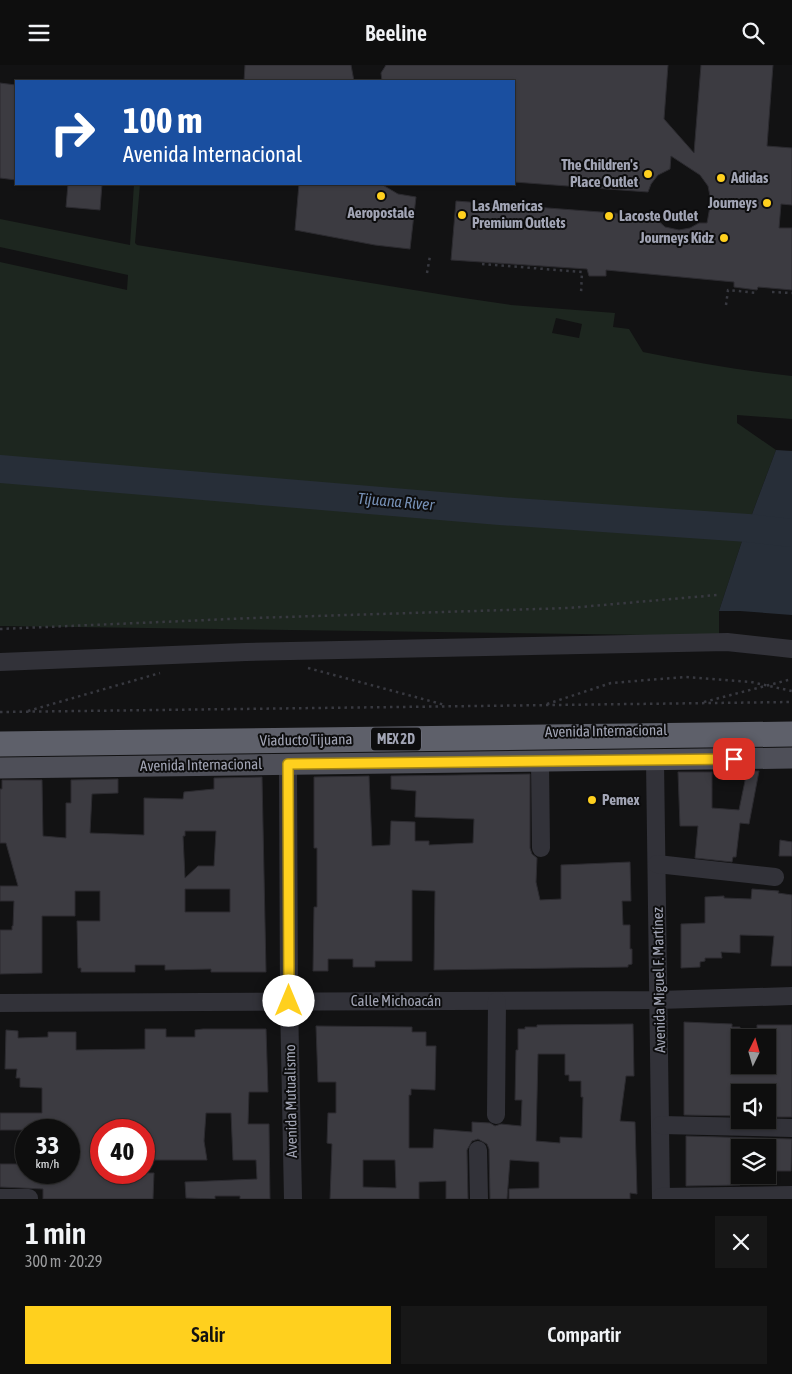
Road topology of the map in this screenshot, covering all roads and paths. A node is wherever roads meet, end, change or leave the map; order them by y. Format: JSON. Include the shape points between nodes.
{"nodes":[{"id":1,"x":430,"y":256,"type":"dead end"},
{"id":2,"x":482,"y":264,"type":"dead end"},
{"id":3,"x":427,"y":273,"type":"dead end"},
{"id":4,"x":772,"y":291,"type":"dead end"},
{"id":5,"x":757,"y":293,"type":"dead end"},
{"id":6,"x":792,"y":293,"type":"edge"},
{"id":7,"x":581,"y":294,"type":"dead end"},
{"id":8,"x":726,"y":305,"type":"dead end"},
{"id":9,"x":717,"y":595,"type":"dead end"},
{"id":10,"x":0,"y":629,"type":"edge"},
{"id":11,"x":792,"y":649,"type":"edge"},
{"id":12,"x":0,"y":662,"type":"edge"},
{"id":13,"x":304,"y":667,"type":"dead end"},
{"id":14,"x":165,"y":671,"type":"dead end"},
{"id":15,"x":792,"y":679,"type":"edge"},
{"id":16,"x":769,"y":686,"type":"junction"},
{"id":17,"x":792,"y":691,"type":"edge"},
{"id":18,"x":792,"y":702,"type":"edge"},
{"id":19,"x":700,"y":703,"type":"junction"},
{"id":20,"x":543,"y":705,"type":"junction"},
{"id":21,"x":448,"y":706,"type":"junction"},
{"id":22,"x":0,"y":712,"type":"edge"},
{"id":23,"x":25,"y":712,"type":"junction"},
{"id":24,"x":792,"y":729,"type":"edge"},
{"id":25,"x":792,"y":734,"type":"edge"},
{"id":26,"x":0,"y":738,"type":"edge"},
{"id":27,"x":792,"y":743,"type":"edge"},
{"id":28,"x":0,"y":744,"type":"edge"},
{"id":29,"x":792,"y":749,"type":"edge"},
{"id":30,"x":0,"y":751,"type":"edge"},
{"id":31,"x":0,"y":757,"type":"edge"},
{"id":32,"x":792,"y":758,"type":"edge"},
{"id":33,"x":655,"y":761,"type":"junction"},
{"id":34,"x":540,"y":762,"type":"junction"},
{"id":35,"x":288,"y":764,"type":"junction"},
{"id":36,"x":0,"y":768,"type":"edge"},
{"id":37,"x":541,"y":848,"type":"dead end"},
{"id":38,"x":657,"y":864,"type":"junction"},
{"id":39,"x":775,"y":877,"type":"dead end"},
{"id":40,"x":792,"y":996,"type":"edge"},
{"id":41,"x":659,"y":1000,"type":"junction"},
{"id":42,"x":289,"y":1001,"type":"junction"},
{"id":43,"x":497,"y":1001,"type":"junction"},
{"id":44,"x":0,"y":1003,"type":"edge"},
{"id":45,"x":496,"y":1115,"type":"dead end"},
{"id":46,"x":661,"y":1125,"type":"junction"},
{"id":47,"x":792,"y":1129,"type":"edge"},
{"id":48,"x":478,"y":1150,"type":"dead end"},
{"id":49,"x":792,"y":1195,"type":"edge"},
{"id":50,"x":0,"y":1198,"type":"edge"},
{"id":51,"x":29,"y":1198,"type":"dead end"},
{"id":52,"x":661,"y":1198,"type":"edge"},
{"id":53,"x":293,"y":1199,"type":"edge"},
{"id":54,"x":479,"y":1199,"type":"edge"}],
"edges":[{"from":1,"to":3,"type":"path"},
{"from":2,"to":7,"type":"path","via":[[582,272]]},
{"from":4,"to":6,"type":"path"},
{"from":5,"to":8,"type":"path","via":[[728,291]]},
{"from":9,"to":10,"type":"path","via":[[569,608]]},
{"from":11,"to":12,"type":"street","via":[[727,642],[255,651]]},
{"from":13,"to":21,"type":"path"},
{"from":14,"to":23,"type":"path"},
{"from":15,"to":16,"type":"path"},
{"from":16,"to":17,"type":"path"},
{"from":16,"to":19,"type":"path"},
{"from":16,"to":20,"type":"path","via":[[751,681],[685,677],[611,683]]},
{"from":18,"to":19,"type":"path"},
{"from":19,"to":20,"type":"path"},
{"from":20,"to":21,"type":"path"},
{"from":21,"to":23,"type":"path"},
{"from":22,"to":23,"type":"path"},
{"from":24,"to":26,"type":"highway","name":"Avenida Internacional"},
{"from":25,"to":28,"type":"highway","name":"Viaducto Tijuana","number":"MEX 2D"},
{"from":27,"to":30,"type":"highway","name":"Viaducto Tijuana","number":"MEX 2D"},
{"from":29,"to":31,"type":"highway","name":"Avenida Internacional"},
{"from":32,"to":33,"type":"main road","name":"Avenida Internacional"},
{"from":33,"to":34,"type":"main road","name":"Avenida Internacional"},
{"from":33,"to":38,"type":"street","name":"Avenida Miguel F. Martínez"},
{"from":34,"to":35,"type":"main road","name":"Avenida Internacional"},
{"from":34,"to":37,"type":"street"},
{"from":35,"to":36,"type":"main road","name":"Avenida Internacional"},
{"from":35,"to":42,"type":"street","name":"Avenida Mutualismo"},
{"from":38,"to":39,"type":"street"},
{"from":38,"to":41,"type":"street","name":"Avenida Miguel F. Martínez"},
{"from":40,"to":41,"type":"street","name":"Calle Michoacán"},
{"from":41,"to":43,"type":"street","name":"Calle Michoacán"},
{"from":41,"to":46,"type":"street","name":"Avenida Miguel F. Martínez"},
{"from":42,"to":43,"type":"street","name":"Calle Michoacán"},
{"from":42,"to":44,"type":"street","name":"Calle Michoacán"},
{"from":42,"to":53,"type":"street","name":"Avenida Mutualismo"},
{"from":43,"to":45,"type":"street"},
{"from":46,"to":47,"type":"street"},
{"from":46,"to":52,"type":"street","name":"Avenida Miguel F. Martínez"},
{"from":48,"to":54,"type":"street"},
{"from":49,"to":52,"type":"street"},
{"from":50,"to":51,"type":"street"}]}
